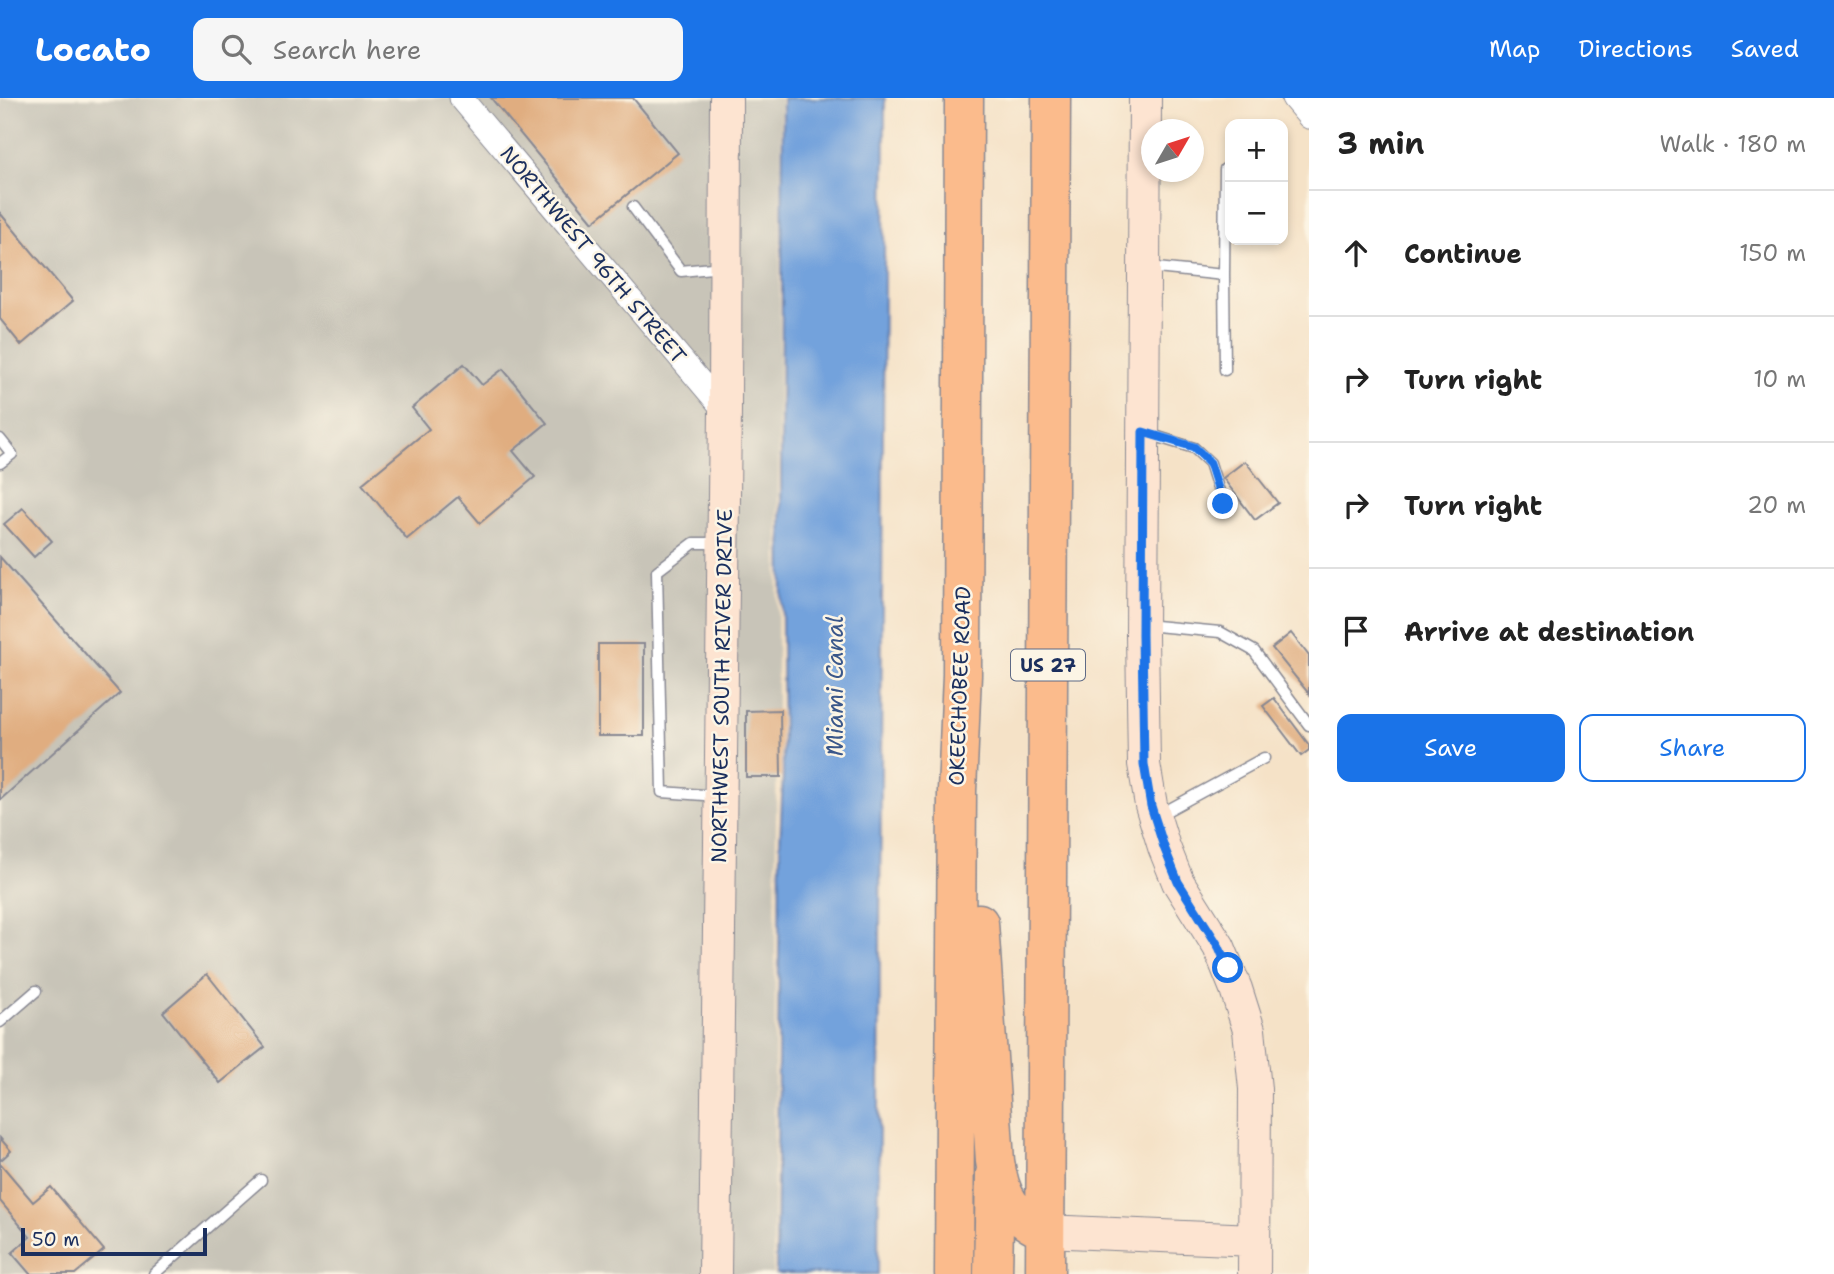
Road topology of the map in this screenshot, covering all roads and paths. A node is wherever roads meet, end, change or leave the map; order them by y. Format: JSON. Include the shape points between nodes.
{"nodes":[{"id":1,"x":461,"y":98,"type":"edge"},
{"id":2,"x":964,"y":98,"type":"edge"},
{"id":3,"x":1051,"y":98,"type":"edge"},
{"id":4,"x":1145,"y":98,"type":"edge"},
{"id":5,"x":1293,"y":98,"type":"edge"},
{"id":6,"x":721,"y":102,"type":"edge"},
{"id":7,"x":1309,"y":117,"type":"edge"},
{"id":8,"x":1225,"y":169,"type":"dead end"},
{"id":9,"x":633,"y":206,"type":"dead end"},
{"id":10,"x":725,"y":267,"type":"junction"},
{"id":11,"x":1144,"y":267,"type":"junction"},
{"id":12,"x":1224,"y":275,"type":"junction"},
{"id":13,"x":1225,"y":370,"type":"dead end"},
{"id":14,"x":725,"y":411,"type":"junction"},
{"id":15,"x":1143,"y":432,"type":"junction"},
{"id":16,"x":0,"y":439,"type":"edge"},
{"id":17,"x":0,"y":463,"type":"edge"},
{"id":18,"x":1223,"y":504,"type":"dead end"},
{"id":19,"x":723,"y":543,"type":"junction"},
{"id":20,"x":1142,"y":624,"type":"junction"},
{"id":21,"x":962,"y":675,"type":"junction"},
{"id":22,"x":1309,"y":724,"type":"edge"},
{"id":23,"x":1264,"y":758,"type":"dead end"},
{"id":24,"x":721,"y":796,"type":"junction"},
{"id":25,"x":1155,"y":818,"type":"junction"},
{"id":26,"x":36,"y":991,"type":"dead end"},
{"id":27,"x":0,"y":1023,"type":"edge"},
{"id":28,"x":995,"y":1161,"type":"junction"},
{"id":29,"x":261,"y":1180,"type":"dead end"},
{"id":30,"x":1045,"y":1231,"type":"junction"},
{"id":31,"x":1254,"y":1240,"type":"junction"},
{"id":32,"x":154,"y":1274,"type":"edge"},
{"id":33,"x":715,"y":1274,"type":"edge"},
{"id":34,"x":954,"y":1274,"type":"edge"},
{"id":35,"x":993,"y":1274,"type":"edge"},
{"id":36,"x":1004,"y":1274,"type":"edge"},
{"id":37,"x":1045,"y":1274,"type":"edge"},
{"id":38,"x":1254,"y":1274,"type":"edge"}],
"edges":[{"from":1,"to":14,"type":"street","name":"NORTHWEST 96TH STREET"},
{"from":2,"to":21,"type":"highway","name":"OKEECHOBEE ROAD"},
{"from":3,"to":30,"type":"highway","number":"US 27"},
{"from":4,"to":11,"type":"street"},
{"from":5,"to":7,"type":"street"},
{"from":6,"to":10,"type":"street","name":"NORTHWEST SOUTH RIVER DRIVE"},
{"from":8,"to":12,"type":"lane"},
{"from":9,"to":10,"type":"lane","via":[[681,271]]},
{"from":10,"to":14,"type":"street","name":"NORTHWEST SOUTH RIVER DRIVE"},
{"from":11,"to":12,"type":"lane"},
{"from":11,"to":15,"type":"street"},
{"from":12,"to":13,"type":"lane"},
{"from":14,"to":19,"type":"street","name":"NORTHWEST SOUTH RIVER DRIVE"},
{"from":15,"to":18,"type":"lane","via":[[1194,447],[1210,463]]},
{"from":15,"to":20,"type":"street"},
{"from":16,"to":17,"type":"lane","via":[[12,454]]},
{"from":19,"to":24,"type":"street","name":"NORTHWEST SOUTH RIVER DRIVE"},
{"from":19,"to":24,"type":"lane","via":[[694,543],[657,570],[662,792]]},
{"from":20,"to":22,"type":"lane","via":[[1220,632],[1254,651]]},
{"from":20,"to":25,"type":"street","via":[[1144,764]]},
{"from":21,"to":28,"type":"highway"},
{"from":21,"to":34,"type":"highway","name":"OKEECHOBEE ROAD"},
{"from":23,"to":25,"type":"lane"},
{"from":24,"to":33,"type":"street","name":"NORTHWEST SOUTH RIVER DRIVE"},
{"from":25,"to":31,"type":"street","via":[[1178,882],[1219,947],[1248,1030],[1255,1089]]},
{"from":26,"to":27,"type":"lane"},
{"from":28,"to":30,"type":"highway","via":[[1003,1196],[1024,1219]]},
{"from":28,"to":35,"type":"highway"},
{"from":29,"to":32,"type":"lane"},
{"from":30,"to":31,"type":"street"},
{"from":30,"to":36,"type":"highway","via":[[1017,1253]]},
{"from":30,"to":37,"type":"highway","number":"US 27"},
{"from":31,"to":38,"type":"street"}]}
